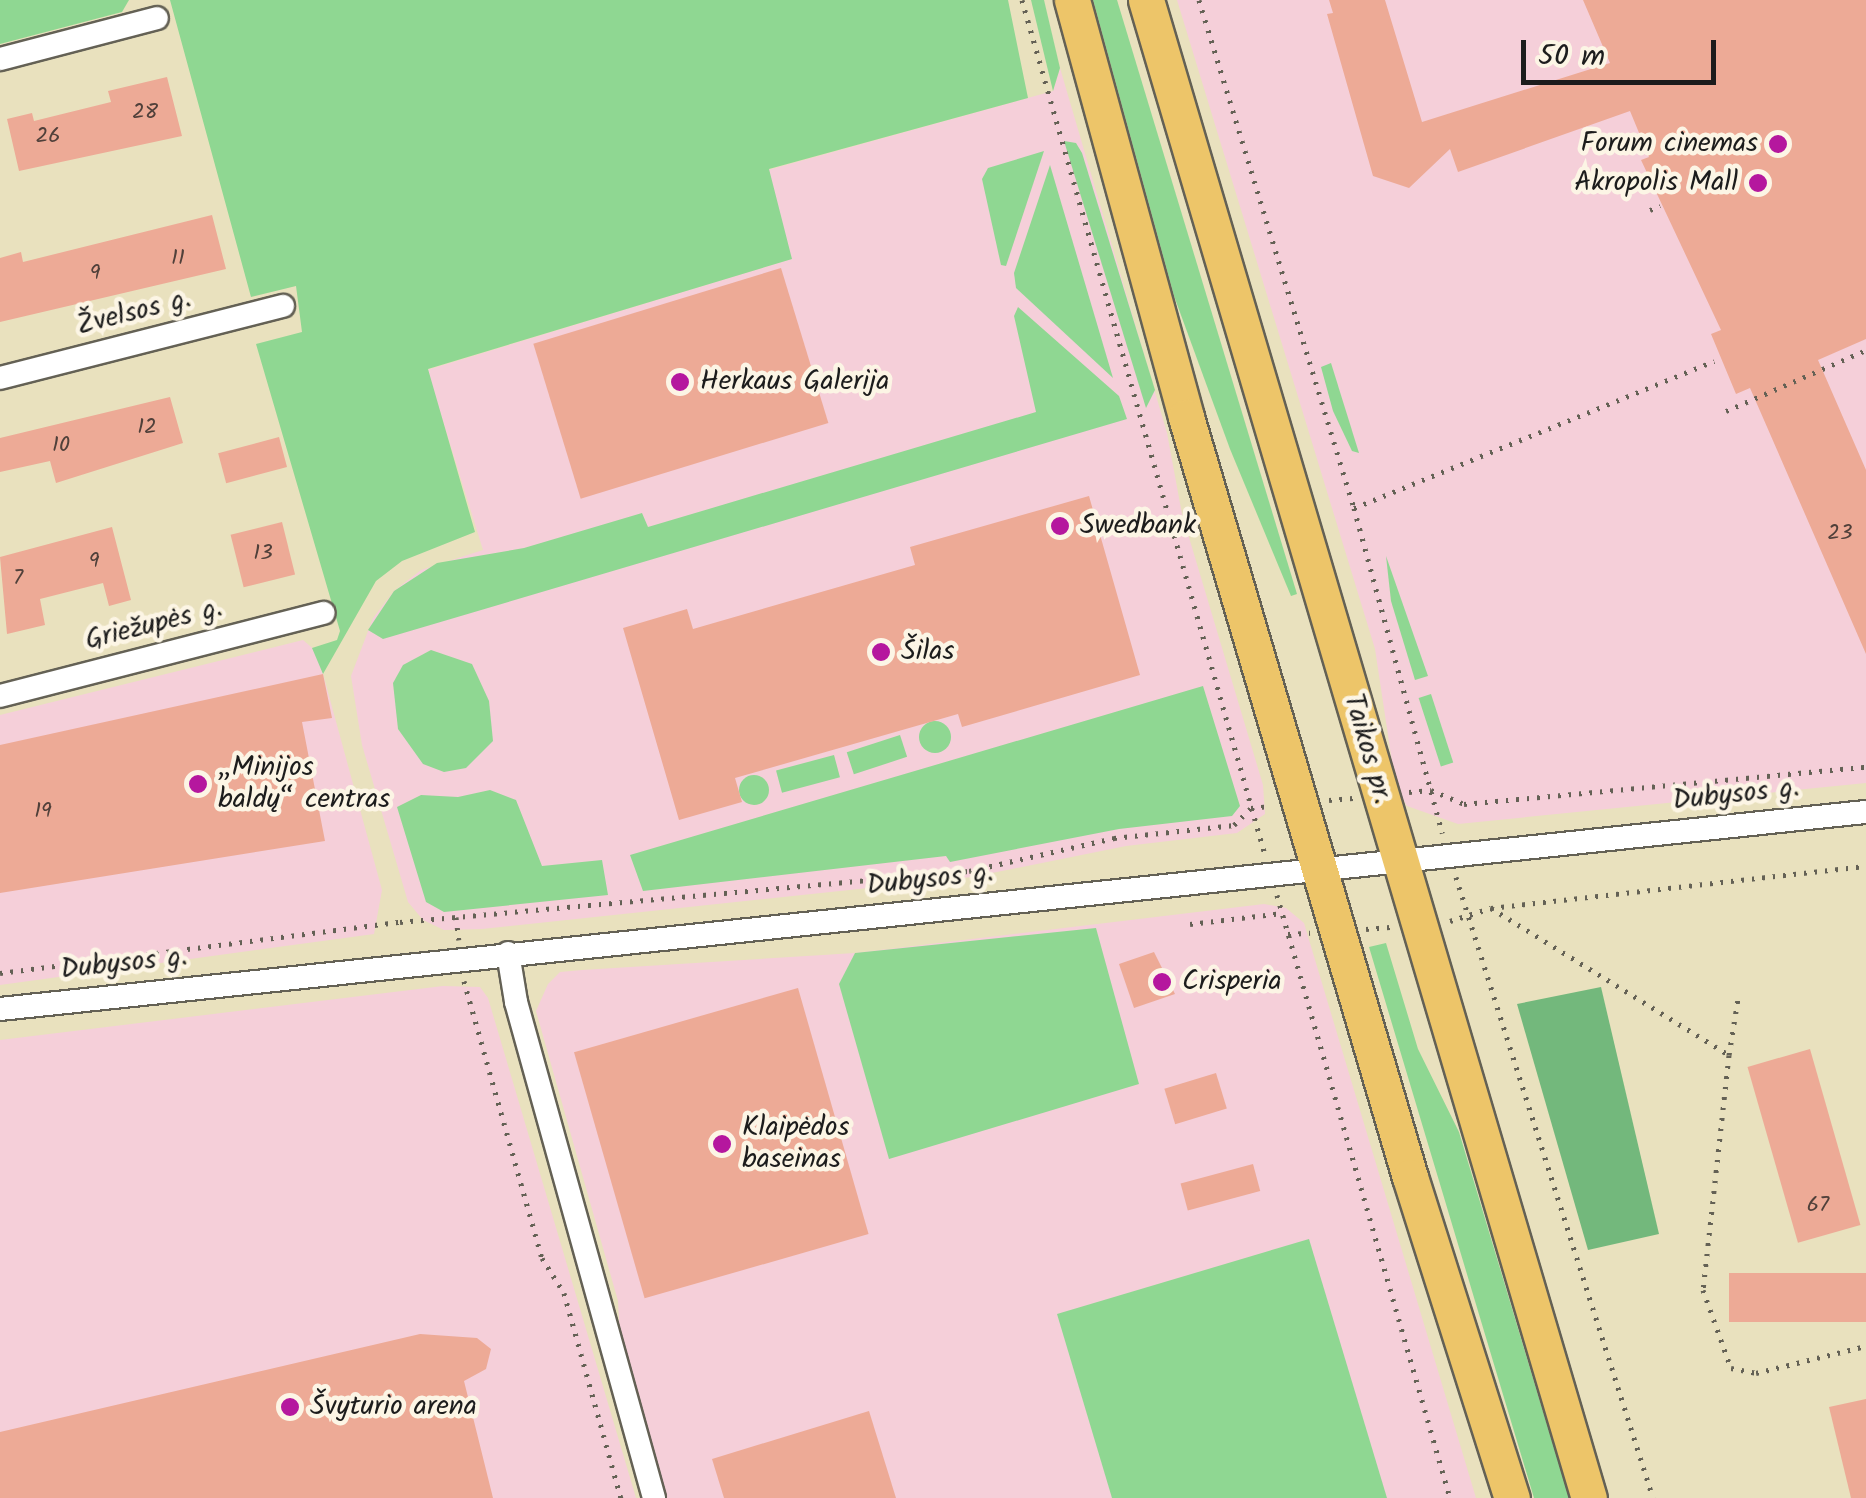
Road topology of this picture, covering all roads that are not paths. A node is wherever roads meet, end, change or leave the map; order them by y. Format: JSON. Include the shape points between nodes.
{"nodes":[{"id":1,"x":1072,"y":0,"type":"edge"},
{"id":2,"x":1146,"y":0,"type":"edge"},
{"id":3,"x":157,"y":18,"type":"dead end"},
{"id":4,"x":0,"y":59,"type":"edge"},
{"id":5,"x":284,"y":306,"type":"dead end"},
{"id":6,"x":0,"y":378,"type":"edge"},
{"id":7,"x":324,"y":613,"type":"dead end"},
{"id":8,"x":0,"y":696,"type":"edge"},
{"id":9,"x":1866,"y":812,"type":"edge"},
{"id":10,"x":1399,"y":858,"type":"junction"},
{"id":11,"x":1321,"y":868,"type":"junction"},
{"id":12,"x":508,"y":953,"type":"junction"},
{"id":13,"x":0,"y":1008,"type":"edge"},
{"id":14,"x":654,"y":1498,"type":"edge"},
{"id":15,"x":1512,"y":1498,"type":"edge"},
{"id":16,"x":1588,"y":1498,"type":"edge"}],
"edges":[{"from":1,"to":11,"type":"main road","via":[[1181,399]]},
{"from":2,"to":10,"type":"main road","name":"Taikos pr."},
{"from":3,"to":4,"type":"street"},
{"from":5,"to":6,"type":"street","name":"Žvelsos g."},
{"from":7,"to":8,"type":"street","name":"Griežupės g."},
{"from":9,"to":10,"type":"street","name":"Dubysos g."},
{"from":10,"to":11,"type":"street","name":"Dubysos g."},
{"from":10,"to":16,"type":"main road","name":"Taikos pr."},
{"from":11,"to":12,"type":"street","name":"Dubysos g."},
{"from":11,"to":15,"type":"main road"},
{"from":12,"to":13,"type":"street","name":"Dubysos g."},
{"from":12,"to":14,"type":"street"}]}
